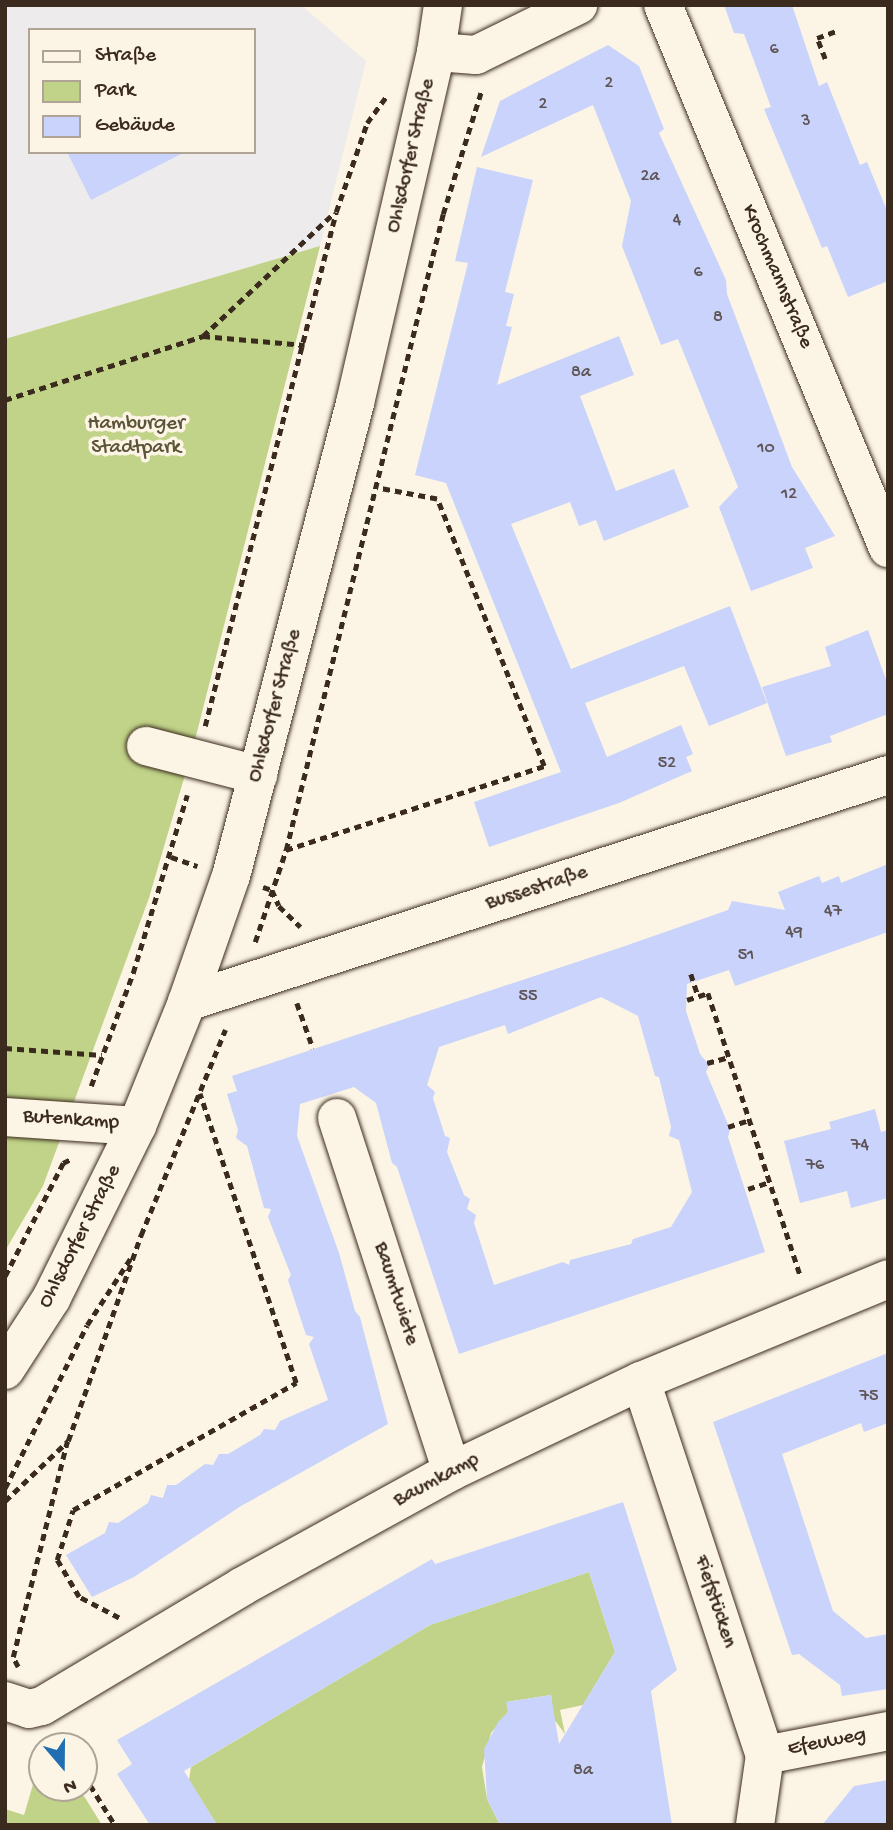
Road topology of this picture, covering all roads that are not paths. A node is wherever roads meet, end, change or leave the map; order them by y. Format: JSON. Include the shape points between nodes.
{"nodes":[{"id":1,"x":443,"y":5,"type":"edge"},
{"id":2,"x":578,"y":5,"type":"edge"},
{"id":3,"x":663,"y":5,"type":"edge"},
{"id":4,"x":436,"y":52,"type":"junction"},
{"id":5,"x":888,"y":548,"type":"edge"},
{"id":6,"x":146,"y":746,"type":"dead end"},
{"id":7,"x":258,"y":775,"type":"junction"},
{"id":8,"x":888,"y":775,"type":"edge"},
{"id":9,"x":187,"y":1002,"type":"junction"},
{"id":10,"x":5,"y":1117,"type":"edge"},
{"id":11,"x":337,"y":1118,"type":"dead end"},
{"id":12,"x":137,"y":1126,"type":"junction"},
{"id":13,"x":888,"y":1279,"type":"edge"},
{"id":14,"x":5,"y":1370,"type":"edge"},
{"id":15,"x":641,"y":1381,"type":"junction"},
{"id":16,"x":452,"y":1471,"type":"junction"},
{"id":17,"x":15,"y":1690,"type":"edge"},
{"id":18,"x":888,"y":1731,"type":"edge"},
{"id":19,"x":765,"y":1755,"type":"junction"},
{"id":20,"x":755,"y":1825,"type":"edge"}],
"edges":[{"from":1,"to":4,"type":"street","name":"Ohlsdorfer Straße"},
{"from":2,"to":4,"type":"street","via":[[476,55]]},
{"from":3,"to":5,"type":"street","name":"Krochmannstraße"},
{"from":4,"to":7,"type":"street","name":"Ohlsdorfer Straße","via":[[355,403]]},
{"from":6,"to":7,"type":"street"},
{"from":7,"to":9,"type":"street","name":"Ohlsdorfer Straße","via":[[231,876]]},
{"from":8,"to":9,"type":"street","name":"Bussestraße"},
{"from":9,"to":12,"type":"street","name":"Ohlsdorfer Straße"},
{"from":10,"to":12,"type":"street","name":"Butenkamp"},
{"from":11,"to":16,"type":"street","name":"Baumtwiete"},
{"from":12,"to":14,"type":"street","name":"Ohlsdorfer Straße","via":[[51,1299]]},
{"from":13,"to":15,"type":"street","name":"Baumkamp"},
{"from":15,"to":16,"type":"street","name":"Baumkamp"},
{"from":15,"to":19,"type":"street","name":"Fiefstücken"},
{"from":16,"to":17,"type":"street","name":"Baumkamp","via":[[42,1706],[29,1709]]},
{"from":18,"to":19,"type":"street","name":"Efeuweg"},
{"from":19,"to":20,"type":"street","name":"Fiefstücken"}]}
